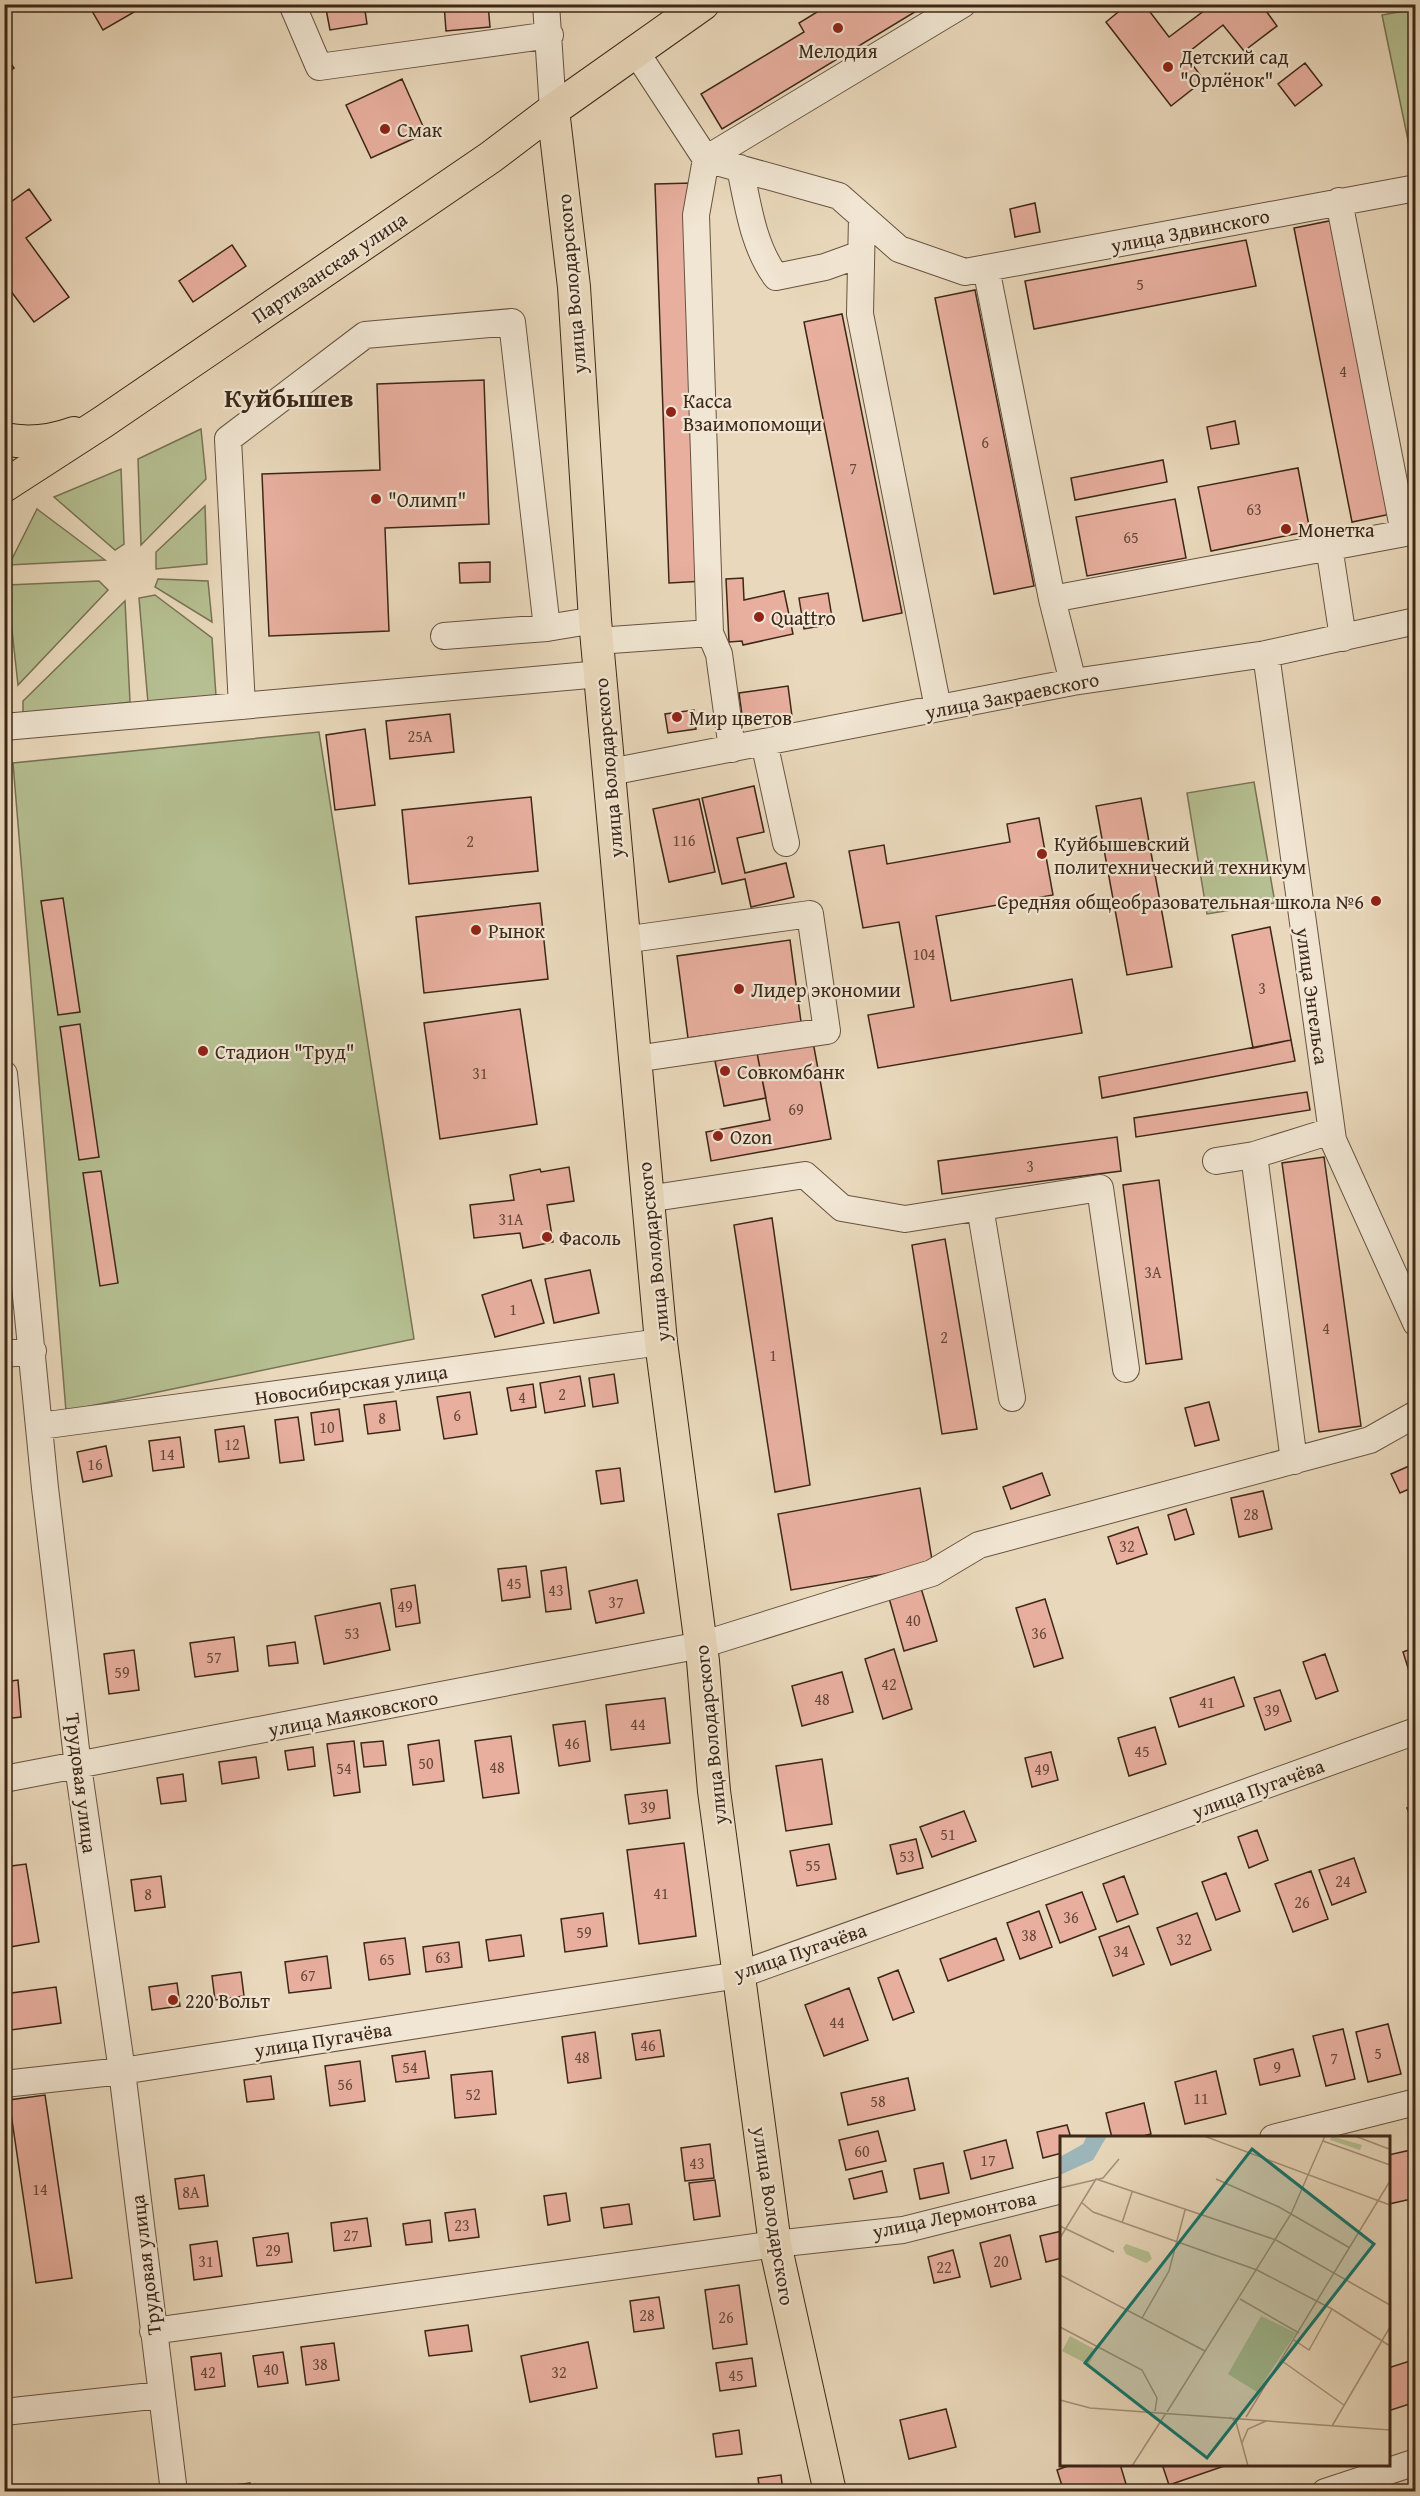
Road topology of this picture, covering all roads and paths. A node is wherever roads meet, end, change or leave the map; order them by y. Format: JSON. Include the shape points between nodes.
{"nodes":[{"id":1,"x":292,"y":4,"type":"edge"},
{"id":2,"x":546,"y":4,"type":"edge"},
{"id":3,"x":703,"y":4,"type":"edge"},
{"id":4,"x":963,"y":4,"type":"edge"},
{"id":5,"x":550,"y":35,"type":"junction"},
{"id":6,"x":636,"y":52,"type":"junction"},
{"id":7,"x":553,"y":110,"type":"junction"},
{"id":8,"x":706,"y":159,"type":"junction"},
{"id":9,"x":740,"y":168,"type":"junction"},
{"id":10,"x":1416,"y":188,"type":"edge"},
{"id":11,"x":1339,"y":201,"type":"junction"},
{"id":12,"x":862,"y":217,"type":"junction"},
{"id":13,"x":861,"y":254,"type":"junction"},
{"id":14,"x":976,"y":270,"type":"junction"},
{"id":15,"x":103,"y":422,"type":"junction"},
{"id":16,"x":4,"y":439,"type":"edge"},
{"id":17,"x":4,"y":486,"type":"edge"},
{"id":18,"x":1410,"y":532,"type":"edge"},
{"id":19,"x":1329,"y":546,"type":"junction"},
{"id":20,"x":1052,"y":599,"type":"junction"},
{"id":21,"x":1416,"y":621,"type":"edge"},
{"id":22,"x":547,"y":628,"type":"junction"},
{"id":23,"x":596,"y":631,"type":"junction"},
{"id":24,"x":710,"y":633,"type":"junction"},
{"id":25,"x":444,"y":636,"type":"dead end"},
{"id":26,"x":1343,"y":638,"type":"junction"},
{"id":27,"x":1266,"y":654,"type":"junction"},
{"id":28,"x":600,"y":674,"type":"junction"},
{"id":29,"x":1073,"y":682,"type":"junction"},
{"id":30,"x":242,"y":706,"type":"junction"},
{"id":31,"x":938,"y":708,"type":"junction"},
{"id":32,"x":4,"y":727,"type":"edge"},
{"id":33,"x":764,"y":742,"type":"junction"},
{"id":34,"x":732,"y":749,"type":"junction"},
{"id":35,"x":610,"y":772,"type":"junction"},
{"id":36,"x":786,"y":843,"type":"dead end"},
{"id":37,"x":623,"y":940,"type":"junction"},
{"id":38,"x":635,"y":1059,"type":"junction"},
{"id":39,"x":4,"y":1074,"type":"edge"},
{"id":40,"x":1332,"y":1131,"type":"junction"},
{"id":41,"x":8,"y":1132,"type":"edge"},
{"id":42,"x":1254,"y":1155,"type":"junction"},
{"id":43,"x":1216,"y":1161,"type":"dead end"},
{"id":44,"x":647,"y":1198,"type":"junction"},
{"id":45,"x":980,"y":1207,"type":"junction"},
{"id":46,"x":1416,"y":1323,"type":"edge"},
{"id":47,"x":662,"y":1342,"type":"junction"},
{"id":48,"x":33,"y":1351,"type":"junction"},
{"id":49,"x":4,"y":1354,"type":"edge"},
{"id":50,"x":1126,"y":1369,"type":"dead end"},
{"id":51,"x":1012,"y":1398,"type":"dead end"},
{"id":52,"x":1416,"y":1414,"type":"edge"},
{"id":53,"x":40,"y":1426,"type":"junction"},
{"id":54,"x":1294,"y":1461,"type":"junction"},
{"id":55,"x":701,"y":1645,"type":"junction"},
{"id":56,"x":1416,"y":1731,"type":"edge"},
{"id":57,"x":78,"y":1766,"type":"junction"},
{"id":58,"x":4,"y":1779,"type":"edge"},
{"id":59,"x":739,"y":1975,"type":"junction"},
{"id":60,"x":122,"y":2071,"type":"junction"},
{"id":61,"x":4,"y":2084,"type":"edge"},
{"id":62,"x":1416,"y":2102,"type":"edge"},
{"id":63,"x":1281,"y":2136,"type":"edge"},
{"id":64,"x":1060,"y":2191,"type":"edge"},
{"id":65,"x":775,"y":2244,"type":"junction"},
{"id":66,"x":153,"y":2331,"type":"junction"},
{"id":67,"x":161,"y":2395,"type":"junction"},
{"id":68,"x":4,"y":2412,"type":"edge"},
{"id":69,"x":1416,"y":2462,"type":"edge"},
{"id":70,"x":174,"y":2492,"type":"edge"},
{"id":71,"x":830,"y":2492,"type":"edge"},
{"id":72,"x":1325,"y":2492,"type":"edge"}],
"edges":[{"from":1,"to":5,"type":"street","via":[[319,67]]},
{"from":2,"to":5,"type":"street","name":"улица Володарского"},
{"from":3,"to":6,"type":"main road","name":"Партизанская улица"},
{"from":4,"to":8,"type":"street"},
{"from":5,"to":7,"type":"street","name":"улица Володарского"},
{"from":6,"to":7,"type":"main road","name":"Партизанская улица"},
{"from":6,"to":8,"type":"street"},
{"from":7,"to":15,"type":"main road","name":"Партизанская улица","via":[[491,157]]},
{"from":7,"to":23,"type":"main road","name":"улица Володарского","via":[[574,287]]},
{"from":8,"to":9,"type":"street"},
{"from":8,"to":24,"type":"street","via":[[696,215]]},
{"from":9,"to":12,"type":"street","via":[[839,196]]},
{"from":9,"to":13,"type":"street","via":[[755,236],[776,277],[825,267]]},
{"from":10,"to":11,"type":"street","name":"улица Здвинского"},
{"from":11,"to":14,"type":"street","name":"улица Здвинского"},
{"from":11,"to":18,"type":"street"},
{"from":12,"to":13,"type":"street"},
{"from":12,"to":14,"type":"street","via":[[899,249]]},
{"from":13,"to":31,"type":"street","via":[[860,314]]},
{"from":14,"to":20,"type":"street"},
{"from":15,"to":16,"type":"main road","via":[[48,441]]},
{"from":15,"to":17,"type":"main road"},
{"from":18,"to":19,"type":"street"},
{"from":19,"to":20,"type":"street"},
{"from":19,"to":26,"type":"street"},
{"from":20,"to":29,"type":"street"},
{"from":21,"to":26,"type":"street","name":"улица Закраевского"},
{"from":22,"to":23,"type":"street"},
{"from":22,"to":25,"type":"street"},
{"from":22,"to":30,"type":"street","via":[[512,322],[366,335],[228,439]]},
{"from":23,"to":24,"type":"street"},
{"from":23,"to":28,"type":"main road","name":"улица Володарского"},
{"from":24,"to":34,"type":"street","via":[[719,654]]},
{"from":26,"to":27,"type":"street","name":"улица Закраевского"},
{"from":27,"to":29,"type":"street","name":"улица Закраевского"},
{"from":27,"to":40,"type":"street","name":"улица Энгельса"},
{"from":28,"to":30,"type":"street"},
{"from":28,"to":35,"type":"main road","name":"улица Володарского"},
{"from":29,"to":31,"type":"street","name":"улица Закраевского"},
{"from":30,"to":32,"type":"street"},
{"from":31,"to":33,"type":"street","name":"улица Закраевского"},
{"from":33,"to":34,"type":"street","name":"улица Закраевского"},
{"from":33,"to":36,"type":"street"},
{"from":34,"to":35,"type":"street","name":"улица Закраевского"},
{"from":35,"to":37,"type":"main road","name":"улица Володарского"},
{"from":37,"to":38,"type":"main road","name":"улица Володарского"},
{"from":37,"to":38,"type":"street","via":[[810,914],[827,1031]]},
{"from":38,"to":44,"type":"main road","name":"улица Володарского"},
{"from":39,"to":41,"type":"street","name":"Трудовая улица"},
{"from":40,"to":42,"type":"street"},
{"from":40,"to":46,"type":"street","name":"улица Энгельса"},
{"from":41,"to":48,"type":"street","name":"Трудовая улица"},
{"from":42,"to":43,"type":"street"},
{"from":42,"to":54,"type":"street"},
{"from":44,"to":45,"type":"street","via":[[805,1175],[842,1208],[905,1219]]},
{"from":44,"to":47,"type":"main road","name":"улица Володарского"},
{"from":45,"to":50,"type":"street","via":[[1100,1188]]},
{"from":45,"to":51,"type":"street"},
{"from":47,"to":53,"type":"street","name":"Новосибирская улица"},
{"from":47,"to":55,"type":"main road","name":"улица Володарского"},
{"from":48,"to":49,"type":"street"},
{"from":48,"to":53,"type":"street","name":"Трудовая улица"},
{"from":52,"to":54,"type":"street","name":"улица Маяковского","via":[[1370,1440]]},
{"from":53,"to":57,"type":"street","name":"Трудовая улица"},
{"from":54,"to":55,"type":"street","name":"улица Маяковского","via":[[978,1545],[932,1573]]},
{"from":55,"to":57,"type":"street","name":"улица Маяковского"},
{"from":55,"to":59,"type":"main road","name":"улица Володарского","via":[[714,1791]]},
{"from":56,"to":59,"type":"street","name":"улица Пугачёва"},
{"from":57,"to":58,"type":"street","name":"улица Маяковского"},
{"from":57,"to":60,"type":"street","name":"Трудовая улица"},
{"from":59,"to":60,"type":"street","name":"улица Пугачёва"},
{"from":59,"to":65,"type":"main road","name":"улица Володарского"},
{"from":60,"to":61,"type":"street","name":"улица Пугачёва"},
{"from":60,"to":66,"type":"street","name":"Трудовая улица"},
{"from":62,"to":63,"type":"street"},
{"from":64,"to":65,"type":"street","name":"улица Лермонтова","via":[[903,2230]]},
{"from":65,"to":66,"type":"street","name":"улица Лермонтова"},
{"from":65,"to":71,"type":"main road","name":"улица Володарского"},
{"from":66,"to":67,"type":"street","name":"Трудовая улица"},
{"from":67,"to":68,"type":"street"},
{"from":67,"to":70,"type":"street","name":"Трудовая улица"},
{"from":69,"to":72,"type":"street"}]}
